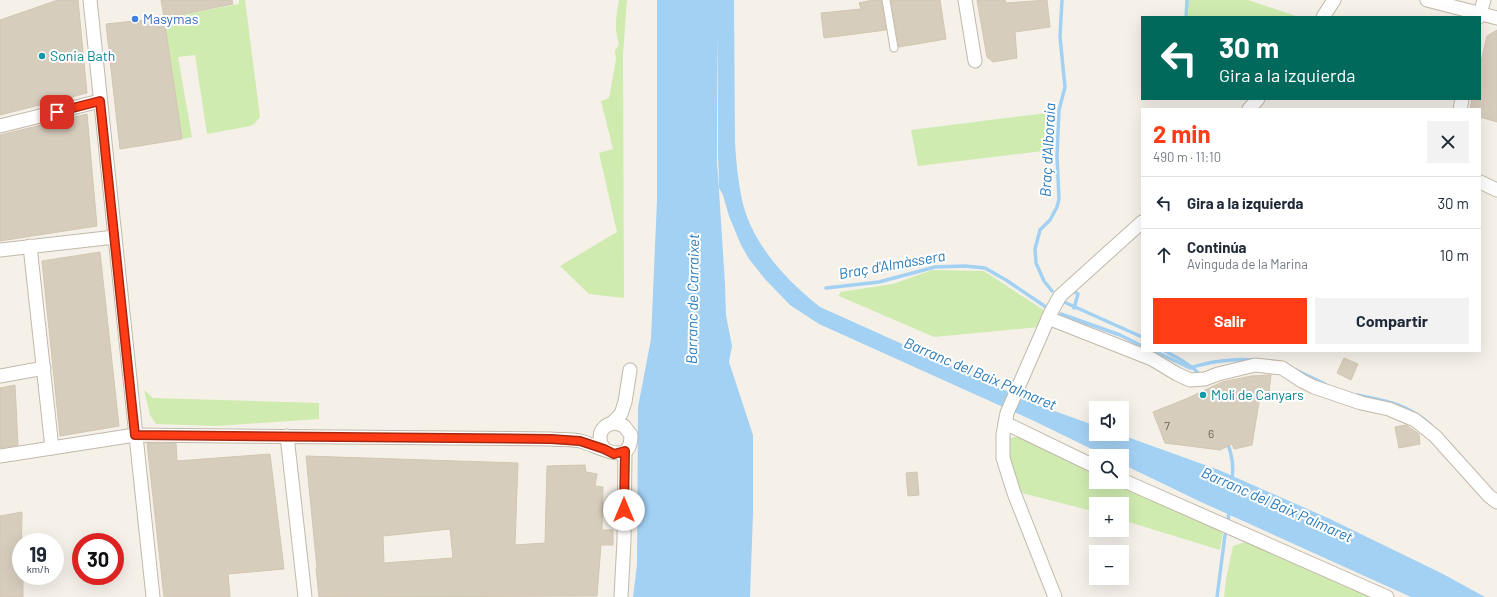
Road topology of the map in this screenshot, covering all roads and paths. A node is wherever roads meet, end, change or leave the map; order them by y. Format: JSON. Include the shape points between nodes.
{"nodes":[{"id":1,"x":90,"y":0,"type":"edge"},
{"id":2,"x":886,"y":0,"type":"edge"},
{"id":3,"x":965,"y":0,"type":"edge"},
{"id":4,"x":1334,"y":0,"type":"edge"},
{"id":5,"x":1427,"y":0,"type":"edge"},
{"id":6,"x":1484,"y":0,"type":"edge"},
{"id":7,"x":1480,"y":15,"type":"edge"},
{"id":8,"x":1324,"y":16,"type":"edge"},
{"id":9,"x":1497,"y":18,"type":"edge"},
{"id":10,"x":894,"y":48,"type":"dead end"},
{"id":11,"x":975,"y":61,"type":"dead end"},
{"id":12,"x":1257,"y":100,"type":"edge"},
{"id":13,"x":100,"y":101,"type":"junction"},
{"id":14,"x":1250,"y":108,"type":"edge"},
{"id":15,"x":0,"y":126,"type":"edge"},
{"id":16,"x":1481,"y":182,"type":"edge"},
{"id":17,"x":1497,"y":190,"type":"edge"},
{"id":18,"x":1141,"y":223,"type":"edge"},
{"id":19,"x":115,"y":237,"type":"junction"},
{"id":20,"x":30,"y":246,"type":"junction"},
{"id":21,"x":0,"y":250,"type":"edge"},
{"id":22,"x":1050,"y":315,"type":"junction"},
{"id":23,"x":44,"y":368,"type":"junction"},
{"id":24,"x":630,"y":370,"type":"dead end"},
{"id":25,"x":0,"y":376,"type":"edge"},
{"id":26,"x":625,"y":402,"type":"junction"},
{"id":27,"x":1006,"y":418,"type":"junction"},
{"id":28,"x":606,"y":427,"type":"junction"},
{"id":29,"x":627,"y":429,"type":"junction"},
{"id":30,"x":135,"y":435,"type":"junction"},
{"id":31,"x":287,"y":436,"type":"junction"},
{"id":32,"x":580,"y":441,"type":"junction"},
{"id":33,"x":52,"y":448,"type":"junction"},
{"id":34,"x":606,"y":451,"type":"junction"},
{"id":35,"x":625,"y":451,"type":"junction"},
{"id":36,"x":0,"y":456,"type":"edge"},
{"id":37,"x":1089,"y":463,"type":"edge"},
{"id":38,"x":624,"y":479,"type":"junction"},
{"id":39,"x":1129,"y":483,"type":"edge"},
{"id":40,"x":1497,"y":502,"type":"edge"},
{"id":41,"x":153,"y":597,"type":"edge"},
{"id":42,"x":305,"y":597,"type":"edge"},
{"id":43,"x":620,"y":597,"type":"edge"},
{"id":44,"x":1055,"y":597,"type":"edge"},
{"id":45,"x":1387,"y":597,"type":"edge"}],
"edges":[{"from":1,"to":13,"type":"street"},
{"from":2,"to":10,"type":"lane"},
{"from":3,"to":11,"type":"street"},
{"from":4,"to":8,"type":"street"},
{"from":5,"to":7,"type":"street"},
{"from":6,"to":7,"type":"street"},
{"from":7,"to":9,"type":"street"},
{"from":12,"to":14,"type":"street"},
{"from":13,"to":15,"type":"street"},
{"from":13,"to":19,"type":"street"},
{"from":16,"to":17,"type":"street"},
{"from":18,"to":22,"type":"street","via":[[1060,296]]},
{"from":19,"to":20,"type":"street"},
{"from":19,"to":30,"type":"street"},
{"from":20,"to":21,"type":"street"},
{"from":20,"to":23,"type":"street"},
{"from":22,"to":27,"type":"street"},
{"from":22,"to":40,"type":"street","via":[[1152,359],[1190,380],[1204,379],[1255,365],[1282,368],[1314,387],[1361,403],[1389,409],[1415,420],[1435,436]]},
{"from":23,"to":25,"type":"street"},
{"from":23,"to":33,"type":"street"},
{"from":24,"to":26,"type":"street"},
{"from":26,"to":28,"type":"street","via":[[620,414]]},
{"from":26,"to":29,"type":"street"},
{"from":27,"to":37,"type":"street"},
{"from":27,"to":44,"type":"street","via":[[1003,458]]},
{"from":28,"to":29,"type":"street","via":[[619,423]]},
{"from":28,"to":32,"type":"street"},
{"from":28,"to":34,"type":"street","via":[[600,439]]},
{"from":29,"to":35,"type":"street","via":[[631,441]]},
{"from":30,"to":31,"type":"street"},
{"from":30,"to":33,"type":"street"},
{"from":30,"to":41,"type":"street"},
{"from":31,"to":32,"type":"street"},
{"from":31,"to":42,"type":"street"},
{"from":32,"to":34,"type":"street"},
{"from":33,"to":36,"type":"street"},
{"from":34,"to":35,"type":"street","via":[[614,454]]},
{"from":34,"to":38,"type":"street"},
{"from":35,"to":38,"type":"street"},
{"from":38,"to":43,"type":"street","via":[[624,540]]},
{"from":39,"to":45,"type":"street"}]}
